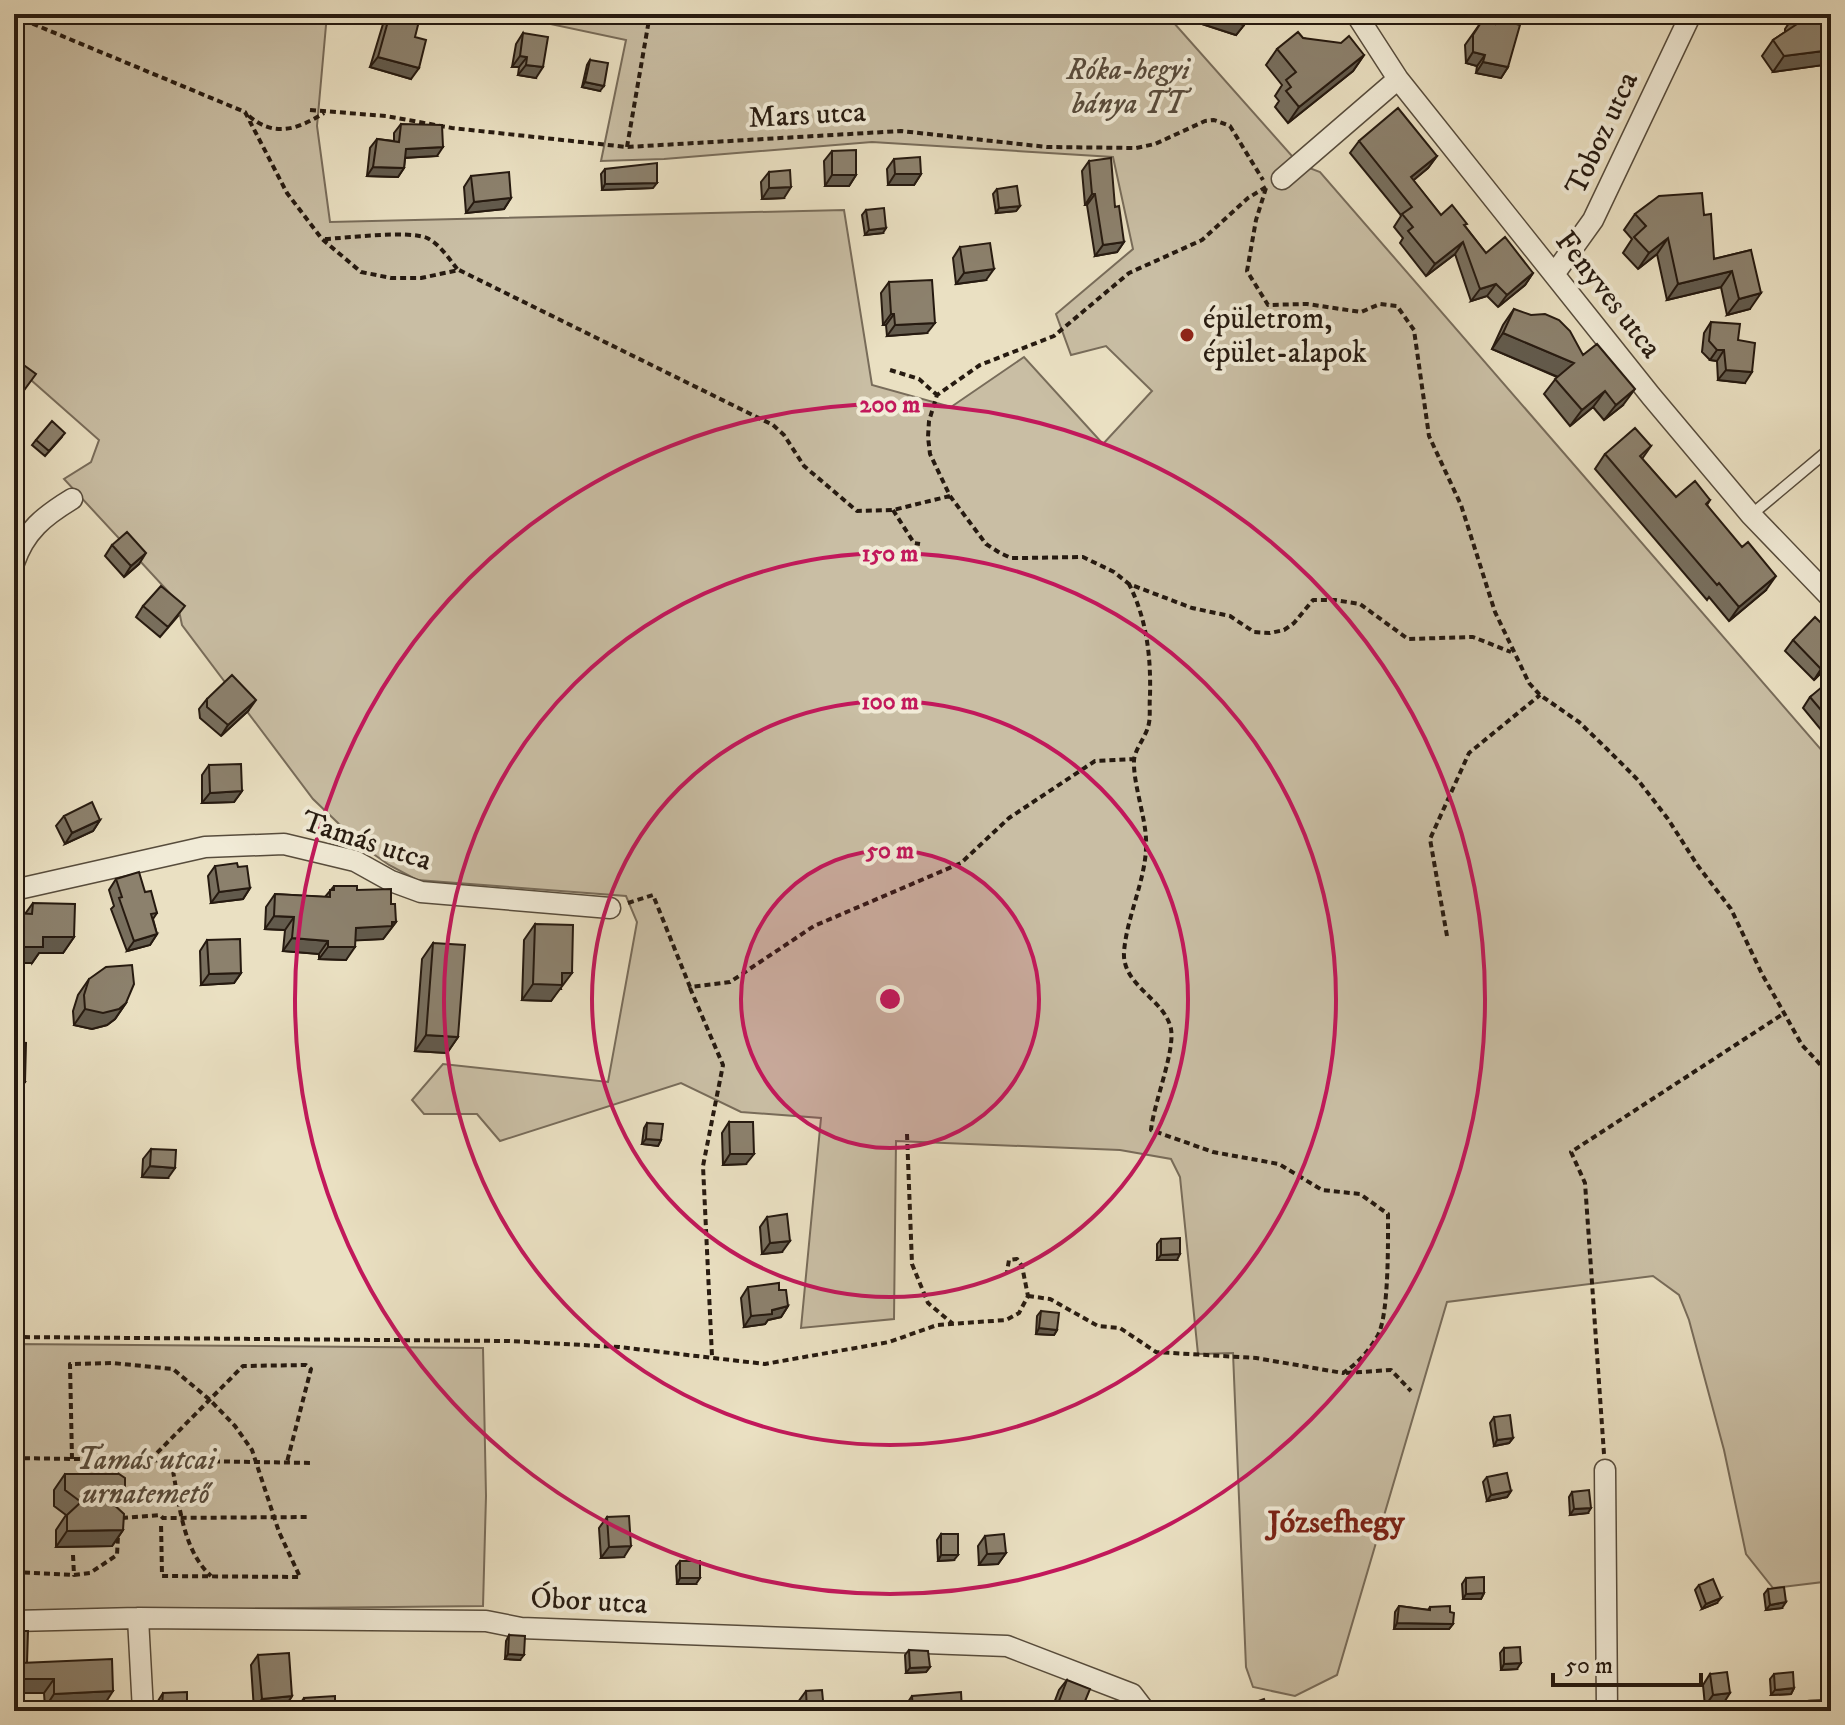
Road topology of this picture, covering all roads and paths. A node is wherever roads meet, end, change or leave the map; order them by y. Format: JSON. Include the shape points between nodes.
{"nodes":[{"id":1,"x":650,"y":14,"type":"edge"},
{"id":2,"x":1356,"y":14,"type":"edge"},
{"id":3,"x":1691,"y":14,"type":"edge"},
{"id":4,"x":14,"y":16,"type":"edge"},
{"id":5,"x":1398,"y":79,"type":"junction"},
{"id":6,"x":310,"y":110,"type":"dead end"},
{"id":7,"x":326,"y":111,"type":"junction"},
{"id":8,"x":245,"y":112,"type":"junction"},
{"id":9,"x":627,"y":147,"type":"junction"},
{"id":10,"x":1274,"y":183,"type":"junction"},
{"id":11,"x":322,"y":239,"type":"junction"},
{"id":12,"x":459,"y":270,"type":"junction"},
{"id":13,"x":1555,"y":273,"type":"junction"},
{"id":14,"x":890,"y":370,"type":"dead end"},
{"id":15,"x":937,"y":395,"type":"junction"},
{"id":16,"x":1831,"y":448,"type":"edge"},
{"id":17,"x":950,"y":496,"type":"junction"},
{"id":18,"x":72,"y":499,"type":"dead end"},
{"id":19,"x":893,"y":510,"type":"junction"},
{"id":20,"x":1751,"y":515,"type":"junction"},
{"id":21,"x":920,"y":544,"type":"dead end"},
{"id":22,"x":14,"y":563,"type":"edge"},
{"id":23,"x":1129,"y":584,"type":"junction"},
{"id":24,"x":1831,"y":598,"type":"edge"},
{"id":25,"x":1513,"y":653,"type":"junction"},
{"id":26,"x":1540,"y":695,"type":"junction"},
{"id":27,"x":1134,"y":759,"type":"junction"},
{"id":28,"x":14,"y":890,"type":"edge"},
{"id":29,"x":610,"y":908,"type":"joint"},
{"id":30,"x":1447,"y":936,"type":"dead end"},
{"id":31,"x":690,"y":987,"type":"junction"},
{"id":32,"x":1783,"y":1014,"type":"junction"},
{"id":33,"x":1831,"y":1076,"type":"edge"},
{"id":34,"x":907,"y":1134,"type":"dead end"},
{"id":35,"x":1007,"y":1272,"type":"dead end"},
{"id":36,"x":1028,"y":1296,"type":"junction"},
{"id":37,"x":953,"y":1324,"type":"junction"},
{"id":38,"x":14,"y":1337,"type":"edge"},
{"id":39,"x":712,"y":1356,"type":"junction"},
{"id":40,"x":1343,"y":1373,"type":"junction"},
{"id":41,"x":1411,"y":1391,"type":"dead end"},
{"id":42,"x":210,"y":1400,"type":"junction"},
{"id":43,"x":14,"y":1458,"type":"edge"},
{"id":44,"x":72,"y":1459,"type":"junction"},
{"id":45,"x":117,"y":1460,"type":"junction"},
{"id":46,"x":150,"y":1460,"type":"junction"},
{"id":47,"x":171,"y":1461,"type":"junction"},
{"id":48,"x":257,"y":1462,"type":"junction"},
{"id":49,"x":287,"y":1462,"type":"junction"},
{"id":50,"x":313,"y":1463,"type":"dead end"},
{"id":51,"x":1605,"y":1470,"type":"joint"},
{"id":52,"x":117,"y":1489,"type":"edge"},
{"id":53,"x":274,"y":1517,"type":"junction"},
{"id":54,"x":310,"y":1517,"type":"dead end"},
{"id":55,"x":118,"y":1518,"type":"edge"},
{"id":56,"x":184,"y":1518,"type":"junction"},
{"id":57,"x":162,"y":1520,"type":"junction"},
{"id":58,"x":118,"y":1533,"type":"edge"},
{"id":59,"x":73,"y":1555,"type":"dead end"},
{"id":60,"x":14,"y":1572,"type":"edge"},
{"id":61,"x":74,"y":1575,"type":"junction"},
{"id":62,"x":211,"y":1576,"type":"junction"},
{"id":63,"x":138,"y":1618,"type":"junction"},
{"id":64,"x":14,"y":1621,"type":"edge"},
{"id":65,"x":1831,"y":1710,"type":"edge"},
{"id":66,"x":143,"y":1711,"type":"edge"},
{"id":67,"x":1145,"y":1711,"type":"edge"},
{"id":68,"x":1607,"y":1711,"type":"edge"},
{"id":69,"x":1811,"y":1711,"type":"edge"}],
"edges":[{"from":1,"to":9,"type":"path"},
{"from":2,"to":5,"type":"street","name":"Fenyves utca"},
{"from":3,"to":13,"type":"street","name":"Toboz utca","via":[[1593,220]]},
{"from":4,"to":8,"type":"path"},
{"from":5,"to":10,"type":"street"},
{"from":5,"to":13,"type":"street","name":"Fenyves utca"},
{"from":6,"to":7,"type":"path","name":"Mars utca"},
{"from":7,"to":8,"type":"path","via":[[285,130],[262,127]]},
{"from":7,"to":9,"type":"path","name":"Mars utca"},
{"from":8,"to":11,"type":"path","via":[[287,193]]},
{"from":9,"to":10,"type":"path","name":"Mars utca","via":[[901,131],[1047,147],[1136,148],[1214,120],[1230,126]]},
{"from":10,"to":15,"type":"path","via":[[1248,198],[1202,240],[1129,273],[1054,336],[980,365]]},
{"from":10,"to":25,"type":"path","via":[[1256,220],[1247,271],[1268,305],[1361,312],[1380,304],[1397,306],[1414,330],[1429,436],[1461,505]]},
{"from":11,"to":12,"type":"path","via":[[361,272],[421,278]]},
{"from":11,"to":12,"type":"path","via":[[425,237]]},
{"from":12,"to":19,"type":"path","via":[[773,425],[804,466],[857,511]]},
{"from":13,"to":20,"type":"street","name":"Fenyves utca"},
{"from":14,"to":15,"type":"path","via":[[919,379]]},
{"from":15,"to":17,"type":"path","via":[[929,421],[930,454]]},
{"from":16,"to":20,"type":"lane"},
{"from":17,"to":19,"type":"path"},
{"from":17,"to":23,"type":"path","via":[[986,544],[1000,553],[1083,557]]},
{"from":18,"to":22,"type":"street","via":[[33,527]]},
{"from":19,"to":21,"type":"path","via":[[910,538]]},
{"from":20,"to":24,"type":"street","name":"Fenyves utca"},
{"from":23,"to":25,"type":"path","via":[[1230,616],[1254,632],[1284,630],[1313,600],[1335,600],[1360,604],[1408,639],[1473,637]]},
{"from":23,"to":27,"type":"path","via":[[1146,628],[1150,677],[1149,725]]},
{"from":25,"to":26,"type":"path"},
{"from":26,"to":30,"type":"path","via":[[1469,753],[1430,839]]},
{"from":26,"to":32,"type":"path","via":[[1579,722],[1661,809],[1731,909]]},
{"from":27,"to":31,"type":"path","via":[[1095,761],[1009,818],[961,863],[814,926],[730,982]]},
{"from":27,"to":40,"type":"path","via":[[1145,861],[1124,953],[1139,987],[1171,1028],[1151,1130],[1213,1152],[1279,1164],[1322,1190],[1360,1194],[1388,1214],[1379,1333],[1357,1364]]},
{"from":28,"to":29,"type":"street","name":"Tamás utca","via":[[205,847],[284,844],[355,861],[421,892]]},
{"from":29,"to":31,"type":"path","via":[[653,895]]},
{"from":31,"to":39,"type":"path","via":[[723,1065],[703,1166]]},
{"from":32,"to":33,"type":"path"},
{"from":32,"to":51,"type":"path","via":[[1571,1152],[1585,1183]]},
{"from":34,"to":37,"type":"path","via":[[912,1264],[928,1303]]},
{"from":35,"to":36,"type":"path","via":[[1009,1260],[1017,1259]]},
{"from":36,"to":37,"type":"path","via":[[1019,1313],[1006,1320]]},
{"from":36,"to":40,"type":"path","via":[[1050,1299],[1098,1326],[1120,1328],[1156,1352],[1256,1358]]},
{"from":37,"to":39,"type":"path","via":[[889,1342],[765,1364]]},
{"from":38,"to":39,"type":"path","via":[[509,1341]]},
{"from":40,"to":41,"type":"path","via":[[1391,1370]]},
{"from":42,"to":44,"type":"path","via":[[173,1369],[70,1364]]},
{"from":42,"to":46,"type":"path"},
{"from":42,"to":48,"type":"path","via":[[235,1426]]},
{"from":42,"to":49,"type":"path","via":[[243,1366],[311,1369]]},
{"from":43,"to":44,"type":"path"},
{"from":44,"to":45,"type":"path"},
{"from":45,"to":46,"type":"path"},
{"from":45,"to":52,"type":"path"},
{"from":46,"to":47,"type":"path"},
{"from":47,"to":48,"type":"path"},
{"from":47,"to":56,"type":"path"},
{"from":48,"to":49,"type":"path"},
{"from":48,"to":53,"type":"path"},
{"from":49,"to":50,"type":"path"},
{"from":51,"to":68,"type":"street"},
{"from":53,"to":54,"type":"path"},
{"from":53,"to":56,"type":"path"},
{"from":53,"to":62,"type":"path","via":[[300,1577]]},
{"from":55,"to":57,"type":"path","via":[[160,1515]]},
{"from":56,"to":57,"type":"path"},
{"from":56,"to":62,"type":"path","via":[[195,1559]]},
{"from":57,"to":62,"type":"path","via":[[162,1576]]},
{"from":58,"to":61,"type":"path","via":[[117,1555],[90,1573]]},
{"from":59,"to":61,"type":"path"},
{"from":60,"to":61,"type":"path"},
{"from":63,"to":64,"type":"street","name":"Óbor utca"},
{"from":63,"to":66,"type":"street"},
{"from":63,"to":67,"type":"street","name":"Óbor utca","via":[[486,1621],[521,1628],[1007,1646],[1132,1694]]},
{"from":65,"to":69,"type":"street"}]}
